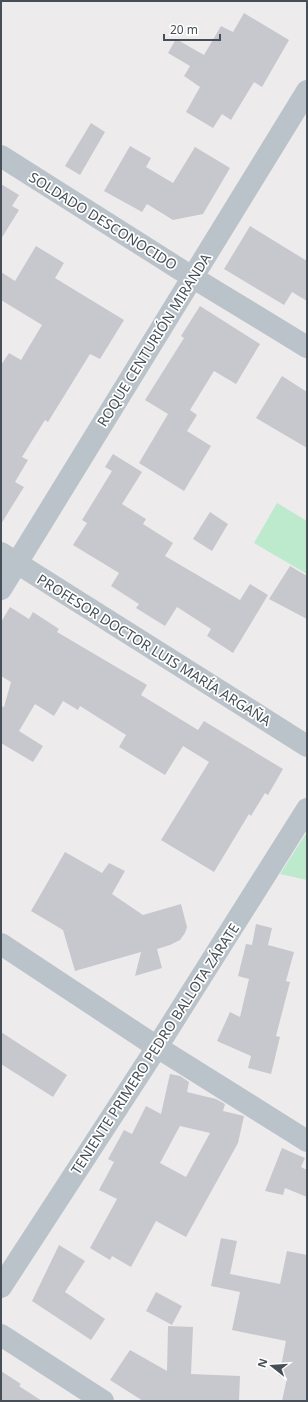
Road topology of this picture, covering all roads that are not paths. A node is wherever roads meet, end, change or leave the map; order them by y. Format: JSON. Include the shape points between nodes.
{"nodes":[{"id":1,"x":307,"y":91,"type":"edge"},
{"id":2,"x":1,"y":156,"type":"edge"},
{"id":3,"x":192,"y":277,"type":"junction"},
{"id":4,"x":307,"y":347,"type":"edge"},
{"id":5,"x":9,"y":558,"type":"edge"},
{"id":6,"x":1,"y":588,"type":"edge"},
{"id":7,"x":307,"y":746,"type":"edge"},
{"id":8,"x":307,"y":809,"type":"edge"},
{"id":9,"x":1,"y":944,"type":"edge"},
{"id":10,"x":157,"y":1048,"type":"junction"},
{"id":11,"x":307,"y":1141,"type":"edge"},
{"id":12,"x":1,"y":1287,"type":"edge"},
{"id":13,"x":1,"y":1335,"type":"edge"},
{"id":14,"x":103,"y":1401,"type":"edge"}],
"edges":[{"from":1,"to":3,"type":"street","name":"ROQUE CENTURIÓN MIRANDA"},
{"from":2,"to":3,"type":"street","name":"SOLDADO DESCONOCIDO"},
{"from":3,"to":4,"type":"street","name":"SOLDADO DESCONOCIDO"},
{"from":3,"to":5,"type":"street","name":"ROQUE CENTURIÓN MIRANDA"},
{"from":5,"to":6,"type":"street","name":"ROQUE CENTURIÓN MIRANDA"},
{"from":5,"to":7,"type":"street","name":"PROFESOR DOCTOR LUIS MARÍA ARGAÑA"},
{"from":8,"to":10,"type":"street","name":"TENIENTE PRIMERO PEDRO BALLOTA ZÁRATE"},
{"from":9,"to":10,"type":"street"},
{"from":10,"to":11,"type":"street"},
{"from":10,"to":12,"type":"street","name":"TENIENTE PRIMERO PEDRO BALLOTA ZÁRATE"},
{"from":13,"to":14,"type":"street"}]}
